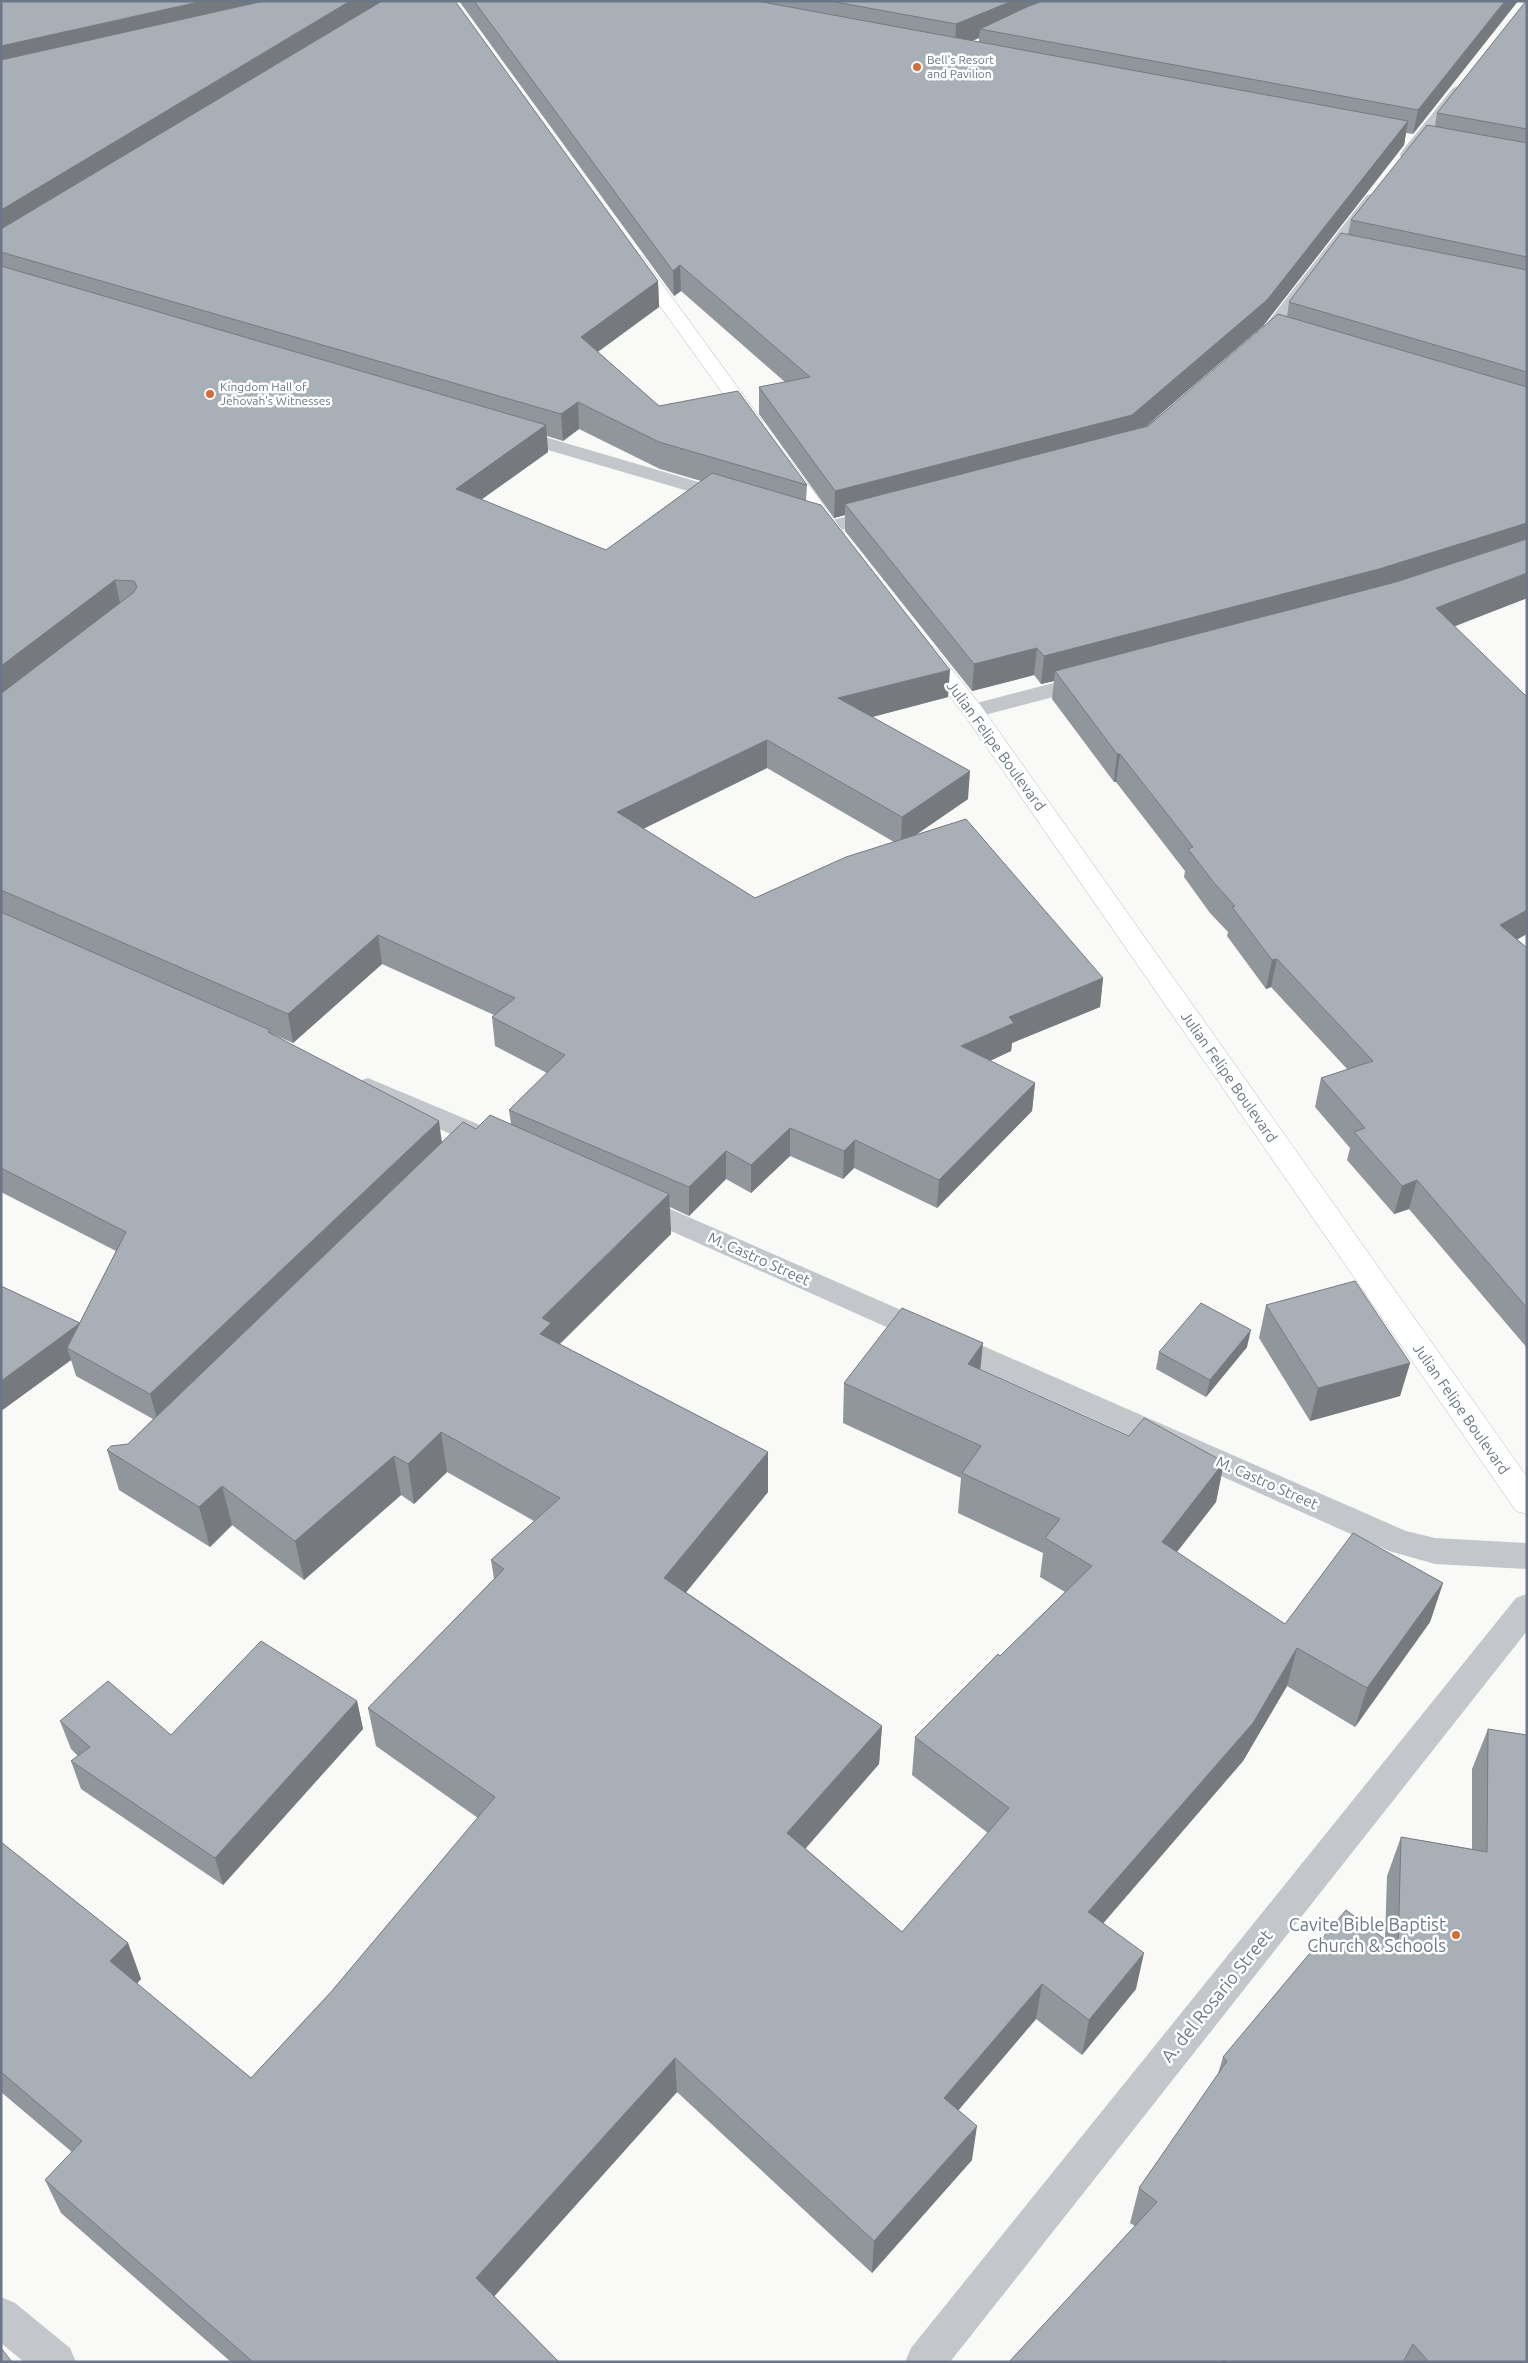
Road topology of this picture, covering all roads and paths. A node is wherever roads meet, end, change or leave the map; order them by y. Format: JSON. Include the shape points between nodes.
{"nodes":[{"id":1,"x":1467,"y":81,"type":"edge"},
{"id":2,"x":1400,"y":139,"type":"edge"},
{"id":3,"x":1419,"y":142,"type":"junction"},
{"id":4,"x":1439,"y":146,"type":"edge"},
{"id":5,"x":1394,"y":173,"type":"edge"},
{"id":6,"x":1382,"y":188,"type":"edge"},
{"id":7,"x":621,"y":239,"type":"edge"},
{"id":8,"x":1332,"y":250,"type":"junction"},
{"id":9,"x":1352,"y":254,"type":"edge"},
{"id":10,"x":1271,"y":330,"type":"junction"},
{"id":11,"x":1290,"y":336,"type":"edge"},
{"id":12,"x":1241,"y":356,"type":"edge"},
{"id":13,"x":496,"y":429,"type":"edge"},
{"id":14,"x":743,"y":502,"type":"edge"},
{"id":15,"x":896,"y":510,"type":"edge"},
{"id":16,"x":781,"y":513,"type":"edge"},
{"id":17,"x":829,"y":527,"type":"junction"},
{"id":18,"x":847,"y":550,"type":"edge"},
{"id":19,"x":913,"y":634,"type":"edge"},
{"id":20,"x":1106,"y":676,"type":"edge"},
{"id":21,"x":973,"y":711,"type":"junction"},
{"id":22,"x":343,"y":1076,"type":"edge"},
{"id":23,"x":478,"y":1135,"type":"junction"},
{"id":24,"x":514,"y":1151,"type":"edge"},
{"id":25,"x":457,"y":1154,"type":"edge"},
{"id":26,"x":615,"y":1195,"type":"edge"},
{"id":27,"x":1527,"y":1502,"type":"edge"},
{"id":28,"x":1527,"y":1556,"type":"edge"},
{"id":29,"x":1527,"y":1607,"type":"edge"},
{"id":30,"x":1,"y":2317,"type":"edge"},
{"id":31,"x":56,"y":2362,"type":"edge"},
{"id":32,"x":925,"y":2362,"type":"edge"}],
"edges":[{"from":1,"to":3,"type":"street"},
{"from":2,"to":3,"type":"street"},
{"from":3,"to":4,"type":"street"},
{"from":3,"to":5,"type":"street"},
{"from":6,"to":8,"type":"street"},
{"from":7,"to":17,"type":"main road"},
{"from":8,"to":9,"type":"street"},
{"from":8,"to":10,"type":"street"},
{"from":10,"to":11,"type":"street"},
{"from":10,"to":12,"type":"street"},
{"from":13,"to":14,"type":"street"},
{"from":15,"to":17,"type":"street"},
{"from":16,"to":17,"type":"street"},
{"from":17,"to":18,"type":"main road"},
{"from":19,"to":21,"type":"main road","name":"Julian Felipe Boulevard"},
{"from":20,"to":21,"type":"street"},
{"from":21,"to":27,"type":"main road","name":"Julian Felipe Boulevard"},
{"from":22,"to":23,"type":"street"},
{"from":23,"to":24,"type":"street"},
{"from":23,"to":25,"type":"street"},
{"from":26,"to":28,"type":"street","name":"M. Castro Street","via":[[1400,1542],[1435,1552]]},
{"from":29,"to":32,"type":"street","name":"A. del Rosario Street"},
{"from":30,"to":31,"type":"street"}]}
